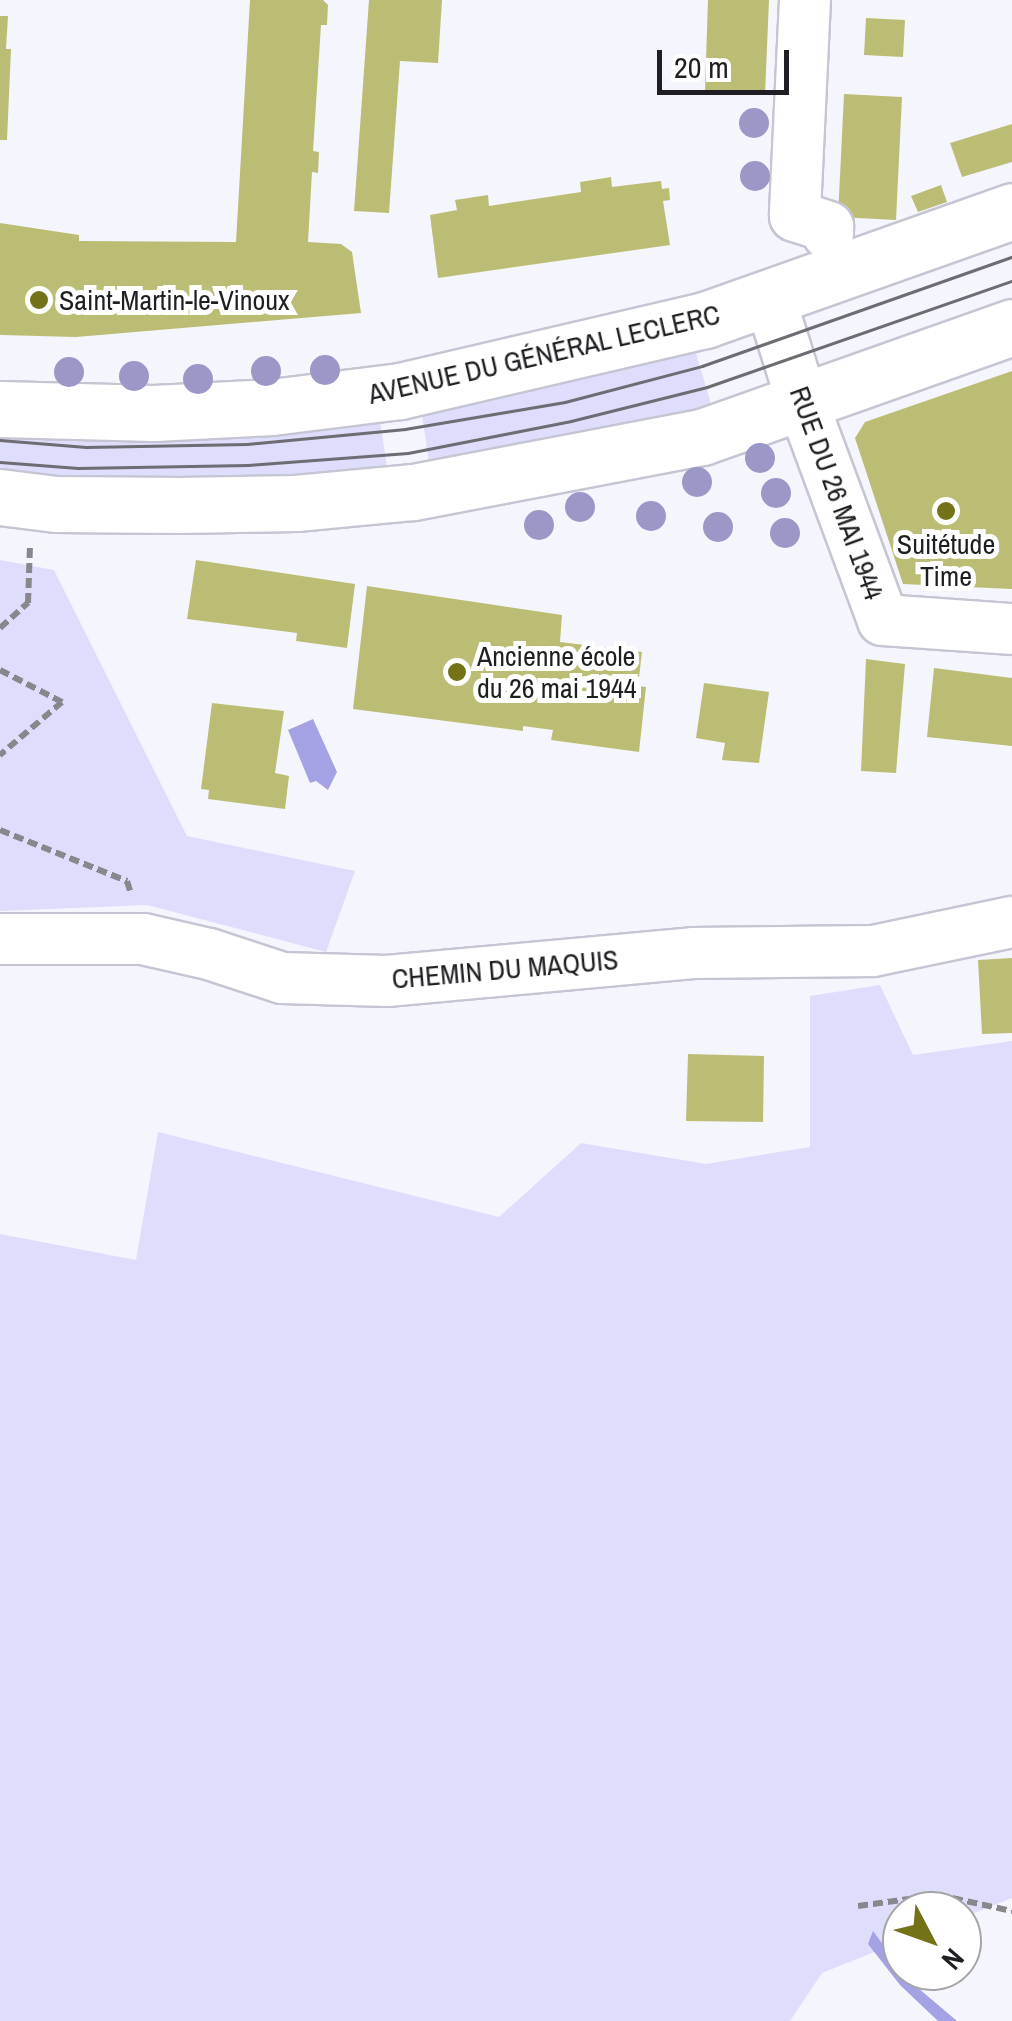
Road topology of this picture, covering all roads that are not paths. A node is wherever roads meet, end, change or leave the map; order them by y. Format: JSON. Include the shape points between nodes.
{"nodes":[{"id":1,"x":805,"y":0,"type":"edge"},
{"id":2,"x":1012,"y":211,"type":"edge"},
{"id":3,"x":828,"y":234,"type":"dead end"},
{"id":4,"x":770,"y":299,"type":"junction"},
{"id":5,"x":1012,"y":327,"type":"edge"},
{"id":6,"x":803,"y":404,"type":"junction"},
{"id":7,"x":0,"y":410,"type":"edge"},
{"id":8,"x":0,"y":498,"type":"edge"},
{"id":9,"x":1012,"y":629,"type":"edge"},
{"id":10,"x":1012,"y":922,"type":"edge"},
{"id":11,"x":0,"y":939,"type":"edge"}],
"edges":[{"from":1,"to":3,"type":"street","via":[[795,216],[828,228]]},
{"from":2,"to":4,"type":"main road","name":"AVENUE DU GÉNÉRAL LECLERC"},
{"from":4,"to":6,"type":"street","name":"RUE DU 26 MAI 1944"},
{"from":4,"to":7,"type":"main road","name":"AVENUE DU GÉNÉRAL LECLERC","via":[[400,391],[272,408]]},
{"from":5,"to":6,"type":"main road"},
{"from":6,"to":8,"type":"main road","via":[[702,437],[413,492],[179,505]]},
{"from":6,"to":9,"type":"street","name":"RUE DU 26 MAI 1944","via":[[883,620]]},
{"from":10,"to":11,"type":"street","name":"CHEMIN DU MAQUIS","via":[[873,951],[693,953],[388,981],[282,978],[142,939]]}]}
